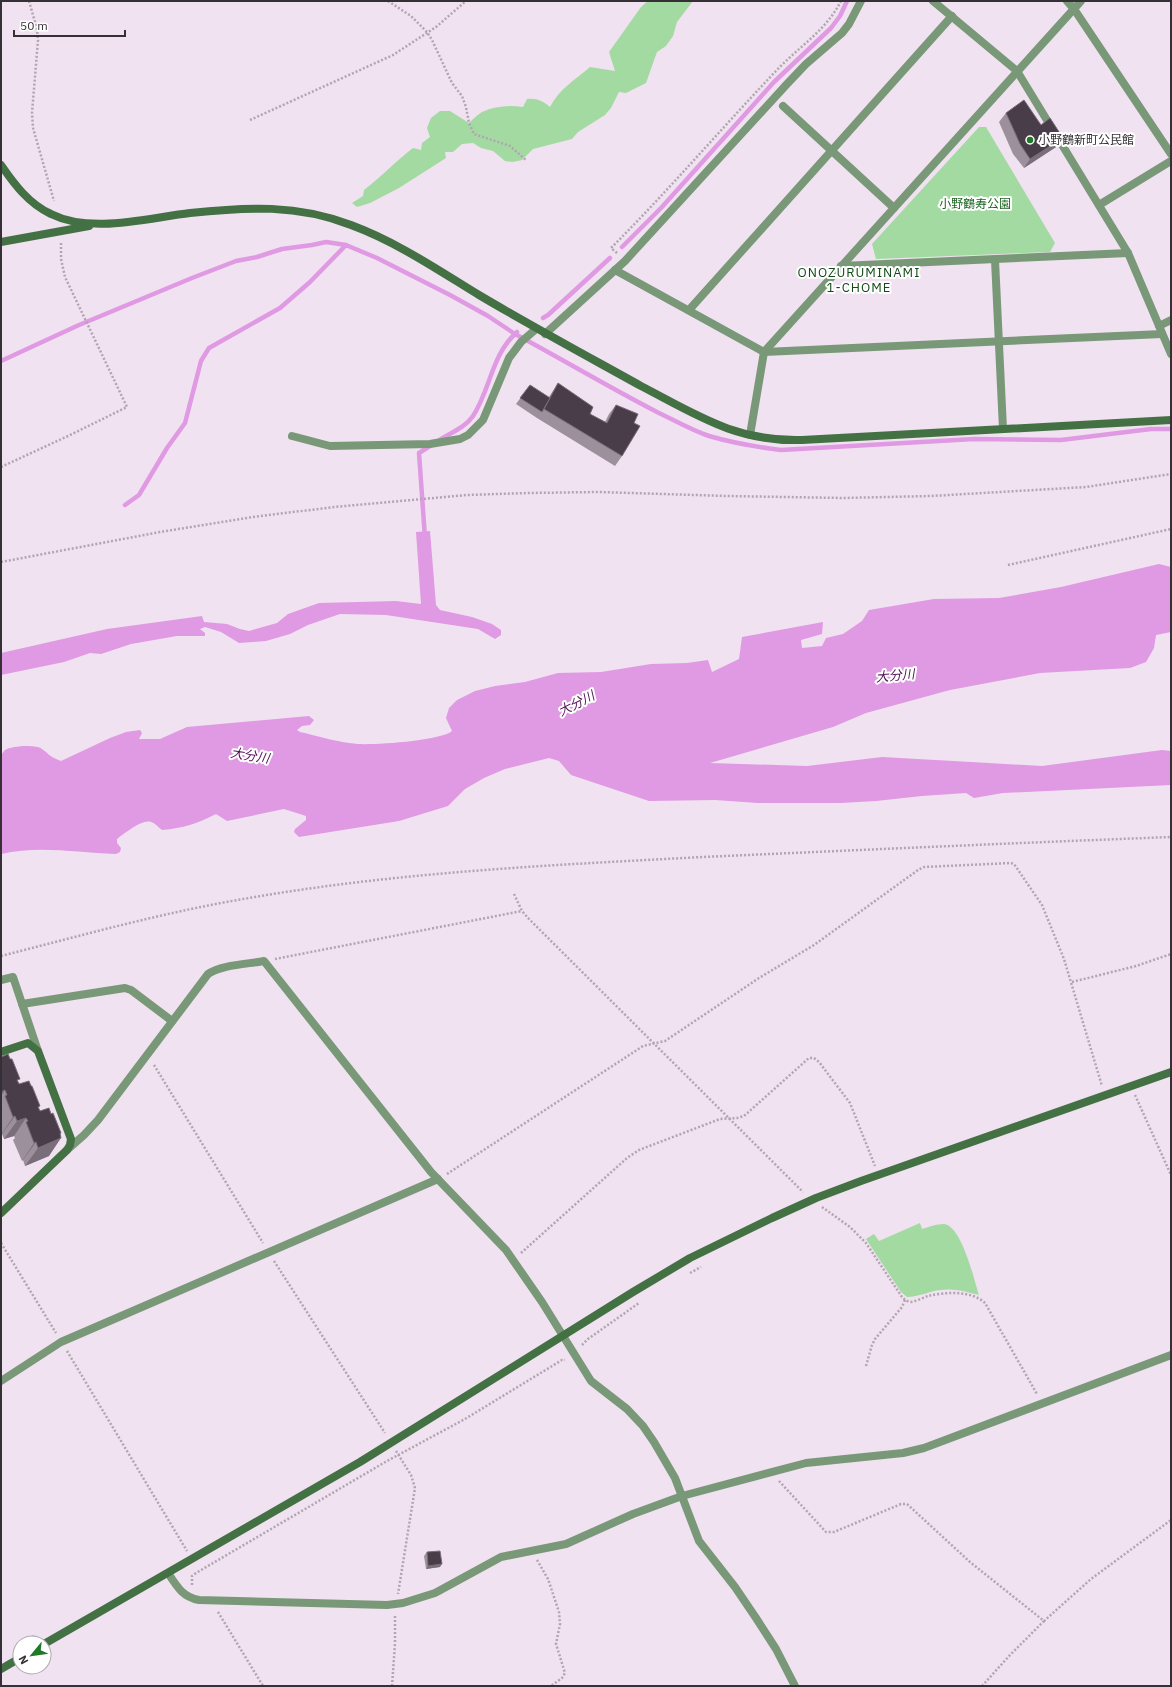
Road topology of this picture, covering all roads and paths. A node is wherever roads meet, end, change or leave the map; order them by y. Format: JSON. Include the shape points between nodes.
{"nodes":[{"id":1,"x":30,"y":1,"type":"edge"},
{"id":2,"x":388,"y":1,"type":"edge"},
{"id":3,"x":466,"y":1,"type":"edge"},
{"id":4,"x":841,"y":1,"type":"edge"},
{"id":5,"x":861,"y":1,"type":"edge"},
{"id":6,"x":933,"y":1,"type":"edge"},
{"id":7,"x":1067,"y":1,"type":"edge"},
{"id":8,"x":1081,"y":1,"type":"edge"},
{"id":9,"x":1074,"y":9,"type":"junction"},
{"id":10,"x":952,"y":16,"type":"junction"},
{"id":11,"x":427,"y":32,"type":"junction"},
{"id":12,"x":1018,"y":71,"type":"junction"},
{"id":13,"x":783,"y":106,"type":"dead end"},
{"id":14,"x":250,"y":120,"type":"dead end"},
{"id":15,"x":832,"y":151,"type":"junction"},
{"id":16,"x":1171,"y":154,"type":"edge"},
{"id":17,"x":527,"y":161,"type":"dead end"},
{"id":18,"x":1171,"y":161,"type":"edge"},
{"id":19,"x":1,"y":165,"type":"edge"},
{"id":20,"x":54,"y":201,"type":"dead end"},
{"id":21,"x":1099,"y":205,"type":"junction"},
{"id":22,"x":894,"y":208,"type":"junction"},
{"id":23,"x":101,"y":224,"type":"junction"},
{"id":24,"x":59,"y":231,"type":"junction"},
{"id":25,"x":1,"y":242,"type":"edge"},
{"id":26,"x":612,"y":248,"type":"dead end"},
{"id":27,"x":1128,"y":254,"type":"junction"},
{"id":28,"x":995,"y":260,"type":"junction"},
{"id":29,"x":841,"y":266,"type":"junction"},
{"id":30,"x":615,"y":270,"type":"junction"},
{"id":31,"x":689,"y":310,"type":"junction"},
{"id":32,"x":1171,"y":320,"type":"edge"},
{"id":33,"x":536,"y":329,"type":"junction"},
{"id":34,"x":1160,"y":330,"type":"junction"},
{"id":35,"x":545,"y":334,"type":"junction"},
{"id":36,"x":999,"y":342,"type":"junction"},
{"id":37,"x":764,"y":352,"type":"junction"},
{"id":38,"x":1171,"y":354,"type":"edge"},
{"id":39,"x":1171,"y":420,"type":"edge"},
{"id":40,"x":1003,"y":429,"type":"junction"},
{"id":41,"x":750,"y":435,"type":"junction"},
{"id":42,"x":292,"y":436,"type":"dead end"},
{"id":43,"x":1,"y":467,"type":"edge"},
{"id":44,"x":1171,"y":474,"type":"edge"},
{"id":45,"x":1171,"y":530,"type":"edge"},
{"id":46,"x":1,"y":562,"type":"edge"},
{"id":47,"x":1008,"y":565,"type":"dead end"},
{"id":48,"x":1171,"y":836,"type":"edge"},
{"id":49,"x":514,"y":894,"type":"dead end"},
{"id":50,"x":522,"y":911,"type":"junction"},
{"id":51,"x":1171,"y":954,"type":"edge"},
{"id":52,"x":1,"y":956,"type":"edge"},
{"id":53,"x":264,"y":962,"type":"junction"},
{"id":54,"x":1,"y":980,"type":"edge"},
{"id":55,"x":1072,"y":982,"type":"junction"},
{"id":56,"x":22,"y":1004,"type":"junction"},
{"id":57,"x":172,"y":1022,"type":"junction"},
{"id":58,"x":655,"y":1043,"type":"junction"},
{"id":59,"x":38,"y":1051,"type":"junction"},
{"id":60,"x":1,"y":1052,"type":"edge"},
{"id":61,"x":147,"y":1054,"type":"junction"},
{"id":62,"x":1171,"y":1072,"type":"edge"},
{"id":63,"x":1131,"y":1086,"type":"junction"},
{"id":64,"x":1104,"y":1095,"type":"junction"},
{"id":65,"x":1140,"y":1096,"type":"dead end"},
{"id":66,"x":1136,"y":1097,"type":"junction"},
{"id":67,"x":1128,"y":1100,"type":"dead end"},
{"id":68,"x":730,"y":1119,"type":"junction"},
{"id":69,"x":67,"y":1150,"type":"junction"},
{"id":70,"x":875,"y":1168,"type":"dead end"},
{"id":71,"x":1171,"y":1175,"type":"edge"},
{"id":72,"x":438,"y":1179,"type":"junction"},
{"id":73,"x":812,"y":1200,"type":"junction"},
{"id":74,"x":830,"y":1206,"type":"dead end"},
{"id":75,"x":824,"y":1208,"type":"junction"},
{"id":76,"x":817,"y":1211,"type":"dead end"},
{"id":77,"x":1,"y":1213,"type":"edge"},
{"id":78,"x":1,"y":1243,"type":"edge"},
{"id":79,"x":269,"y":1254,"type":"junction"},
{"id":80,"x":514,"y":1260,"type":"junction"},
{"id":81,"x":705,"y":1265,"type":"dead end"},
{"id":82,"x":687,"y":1275,"type":"dead end"},
{"id":83,"x":645,"y":1300,"type":"dead end"},
{"id":84,"x":905,"y":1300,"type":"junction"},
{"id":85,"x":564,"y":1336,"type":"junction"},
{"id":86,"x":61,"y":1342,"type":"junction"},
{"id":87,"x":580,"y":1348,"type":"dead end"},
{"id":88,"x":1171,"y":1355,"type":"edge"},
{"id":89,"x":571,"y":1363,"type":"dead end"},
{"id":90,"x":866,"y":1366,"type":"dead end"},
{"id":91,"x":1,"y":1381,"type":"edge"},
{"id":92,"x":1043,"y":1403,"type":"junction"},
{"id":93,"x":391,"y":1443,"type":"junction"},
{"id":94,"x":399,"y":1455,"type":"junction"},
{"id":95,"x":772,"y":1471,"type":"junction"},
{"id":96,"x":682,"y":1496,"type":"junction"},
{"id":97,"x":1171,"y":1520,"type":"edge"},
{"id":98,"x":533,"y":1550,"type":"junction"},
{"id":99,"x":192,"y":1560,"type":"junction"},
{"id":100,"x":168,"y":1574,"type":"junction"},
{"id":101,"x":194,"y":1589,"type":"dead end"},
{"id":102,"x":212,"y":1601,"type":"junction"},
{"id":103,"x":396,"y":1604,"type":"junction"},
{"id":104,"x":1044,"y":1621,"type":"junction"},
{"id":105,"x":52,"y":1639,"type":"edge"},
{"id":106,"x":12,"y":1663,"type":"edge"},
{"id":107,"x":1,"y":1669,"type":"edge"},
{"id":108,"x":263,"y":1686,"type":"edge"},
{"id":109,"x":392,"y":1686,"type":"edge"},
{"id":110,"x":551,"y":1686,"type":"edge"},
{"id":111,"x":795,"y":1686,"type":"edge"},
{"id":112,"x":982,"y":1686,"type":"edge"}],
"edges":[{"from":1,"to":20,"type":"path","via":[[38,40],[33,128]]},
{"from":2,"to":11,"type":"path","via":[[411,16]]},
{"from":3,"to":11,"type":"path"},
{"from":4,"to":26,"type":"path","via":[[823,28],[787,60]]},
{"from":5,"to":30,"type":"street","via":[[842,33],[806,64]]},
{"from":6,"to":10,"type":"street"},
{"from":7,"to":9,"type":"street"},
{"from":8,"to":9,"type":"street"},
{"from":9,"to":12,"type":"street"},
{"from":9,"to":16,"type":"street"},
{"from":10,"to":12,"type":"street"},
{"from":10,"to":15,"type":"street"},
{"from":11,"to":14,"type":"path","via":[[367,68],[317,88]]},
{"from":11,"to":17,"type":"path","via":[[452,83],[462,96],[474,134],[510,146]]},
{"from":12,"to":21,"type":"street"},
{"from":12,"to":22,"type":"street"},
{"from":13,"to":15,"type":"street"},
{"from":15,"to":22,"type":"street"},
{"from":15,"to":31,"type":"street"},
{"from":18,"to":21,"type":"street"},
{"from":19,"to":23,"type":"street","via":[[25,195],[48,212],[67,220]]},
{"from":21,"to":27,"type":"street"},
{"from":22,"to":29,"type":"street"},
{"from":23,"to":24,"type":"street"},
{"from":23,"to":33,"type":"street","via":[[242,209],[280,208],[313,213],[352,225],[378,237]]},
{"from":24,"to":25,"type":"street"},
{"from":24,"to":43,"type":"path","via":[[64,277],[127,407]]},
{"from":27,"to":28,"type":"street"},
{"from":27,"to":34,"type":"street"},
{"from":28,"to":29,"type":"street"},
{"from":28,"to":36,"type":"street"},
{"from":29,"to":37,"type":"street"},
{"from":30,"to":31,"type":"street"},
{"from":30,"to":35,"type":"street"},
{"from":31,"to":37,"type":"street"},
{"from":32,"to":34,"type":"street"},
{"from":33,"to":35,"type":"street"},
{"from":33,"to":42,"type":"street","via":[[521,342],[509,358],[483,420],[468,435],[460,439],[430,444],[330,446]]},
{"from":34,"to":36,"type":"street"},
{"from":34,"to":38,"type":"street"},
{"from":35,"to":41,"type":"street","via":[[712,423]]},
{"from":36,"to":37,"type":"street"},
{"from":36,"to":40,"type":"street"},
{"from":37,"to":41,"type":"street"},
{"from":39,"to":40,"type":"street"},
{"from":40,"to":41,"type":"street","via":[[788,440]]},
{"from":44,"to":46,"type":"path","via":[[1086,487],[931,496],[843,498],[598,492],[467,496],[334,507],[253,517]]},
{"from":45,"to":47,"type":"path"},
{"from":48,"to":52,"type":"path","via":[[613,861],[405,877],[248,898],[184,910]]},
{"from":49,"to":50,"type":"path"},
{"from":50,"to":53,"type":"path"},
{"from":50,"to":58,"type":"path"},
{"from":51,"to":55,"type":"path","via":[[1136,966]]},
{"from":53,"to":57,"type":"street","via":[[212,971]]},
{"from":53,"to":72,"type":"street"},
{"from":54,"to":56,"type":"street","via":[[13,976]]},
{"from":55,"to":58,"type":"path","via":[[1042,905],[1014,864],[924,867],[814,945],[759,978],[665,1041]]},
{"from":55,"to":64,"type":"path"},
{"from":56,"to":57,"type":"street","via":[[125,988]]},
{"from":56,"to":59,"type":"street"},
{"from":57,"to":61,"type":"street"},
{"from":58,"to":68,"type":"path"},
{"from":58,"to":72,"type":"path","via":[[643,1046]]},
{"from":59,"to":60,"type":"street","via":[[28,1043]]},
{"from":59,"to":69,"type":"street","via":[[70,1132],[70,1145]]},
{"from":61,"to":69,"type":"street","via":[[98,1120]]},
{"from":61,"to":79,"type":"path"},
{"from":62,"to":63,"type":"street"},
{"from":63,"to":64,"type":"street"},
{"from":63,"to":66,"type":"path"},
{"from":64,"to":73,"type":"street"},
{"from":65,"to":66,"type":"path"},
{"from":66,"to":67,"type":"path"},
{"from":66,"to":71,"type":"path"},
{"from":68,"to":70,"type":"path","via":[[744,1116],[809,1058],[814,1058],[850,1104]]},
{"from":68,"to":73,"type":"path"},
{"from":68,"to":80,"type":"path","via":[[720,1119],[643,1149],[627,1158]]},
{"from":69,"to":77,"type":"street"},
{"from":72,"to":79,"type":"street"},
{"from":72,"to":80,"type":"street"},
{"from":73,"to":75,"type":"path"},
{"from":73,"to":85,"type":"street","via":[[690,1258]]},
{"from":74,"to":75,"type":"path"},
{"from":75,"to":76,"type":"path"},
{"from":75,"to":84,"type":"path","via":[[850,1227],[866,1243]]},
{"from":78,"to":86,"type":"path"},
{"from":79,"to":86,"type":"street"},
{"from":79,"to":93,"type":"path"},
{"from":80,"to":85,"type":"street"},
{"from":81,"to":82,"type":"path"},
{"from":83,"to":87,"type":"path","via":[[588,1339]]},
{"from":84,"to":90,"type":"path","via":[[875,1339]]},
{"from":84,"to":92,"type":"path","via":[[912,1302],[948,1293],[965,1294],[982,1300],[988,1306]]},
{"from":85,"to":93,"type":"street"},
{"from":85,"to":96,"type":"street","via":[[591,1381],[627,1409],[643,1426],[670,1467]]},
{"from":86,"to":91,"type":"street"},
{"from":86,"to":99,"type":"path"},
{"from":88,"to":92,"type":"street"},
{"from":89,"to":94,"type":"path","via":[[562,1360],[465,1419]]},
{"from":92,"to":95,"type":"street","via":[[924,1448],[806,1463]]},
{"from":93,"to":94,"type":"path"},
{"from":93,"to":99,"type":"street"},
{"from":94,"to":101,"type":"path","via":[[196,1573],[190,1580]]},
{"from":94,"to":103,"type":"path","via":[[411,1475],[415,1488]]},
{"from":95,"to":96,"type":"street"},
{"from":95,"to":104,"type":"path","via":[[783,1488],[826,1532],[834,1532],[901,1504],[907,1504],[970,1562]]},
{"from":96,"to":98,"type":"street","via":[[633,1514],[573,1542]]},
{"from":96,"to":111,"type":"street","via":[[699,1541],[756,1618]]},
{"from":97,"to":104,"type":"path","via":[[1091,1579]]},
{"from":98,"to":103,"type":"street","via":[[501,1557],[443,1590]]},
{"from":98,"to":110,"type":"path","via":[[548,1579],[560,1618],[556,1644],[565,1673]]},
{"from":99,"to":100,"type":"street"},
{"from":100,"to":102,"type":"street","via":[[187,1597]]},
{"from":100,"to":105,"type":"street"},
{"from":102,"to":103,"type":"street"},
{"from":102,"to":108,"type":"path"},
{"from":103,"to":109,"type":"path"},
{"from":104,"to":112,"type":"path"},
{"from":106,"to":107,"type":"street"}]}
